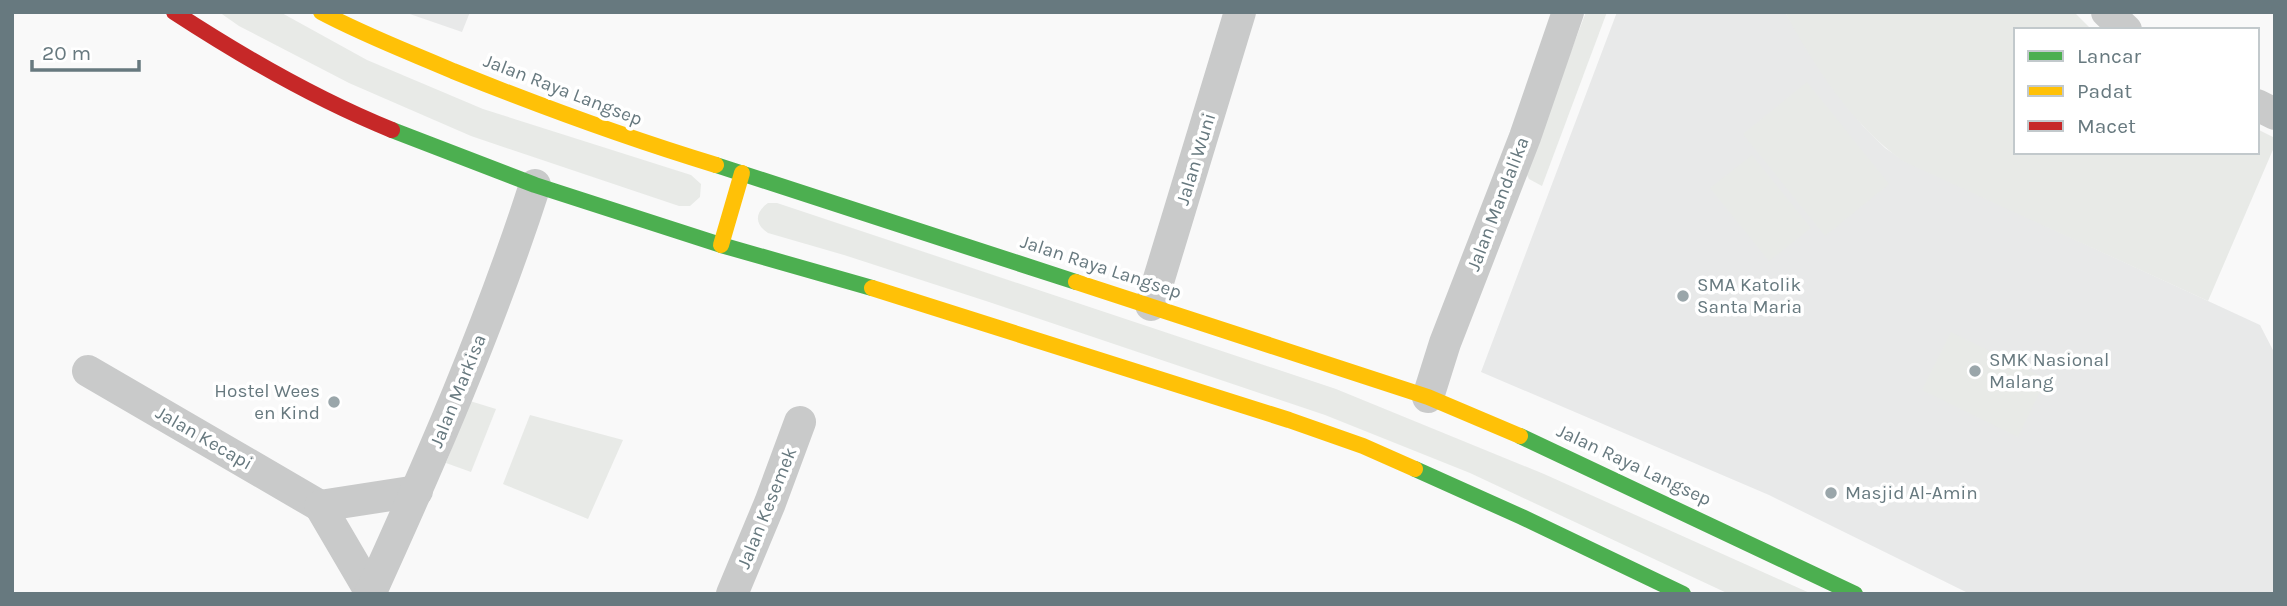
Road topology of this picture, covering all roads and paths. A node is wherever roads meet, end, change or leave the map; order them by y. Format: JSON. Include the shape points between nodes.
{"nodes":[{"id":1,"x":174,"y":12,"type":"edge"},
{"id":2,"x":321,"y":12,"type":"edge"},
{"id":3,"x":1240,"y":12,"type":"edge"},
{"id":4,"x":1568,"y":12,"type":"edge"},
{"id":5,"x":2107,"y":12,"type":"edge"},
{"id":6,"x":2124,"y":28,"type":"edge"},
{"id":7,"x":2259,"y":106,"type":"edge"},
{"id":8,"x":2275,"y":114,"type":"edge"},
{"id":9,"x":742,"y":173,"type":"junction"},
{"id":10,"x":535,"y":185,"type":"junction"},
{"id":11,"x":721,"y":245,"type":"junction"},
{"id":12,"x":1150,"y":305,"type":"junction"},
{"id":13,"x":88,"y":371,"type":"dead end"},
{"id":14,"x":1428,"y":397,"type":"junction"},
{"id":15,"x":800,"y":422,"type":"dead end"},
{"id":16,"x":416,"y":491,"type":"junction"},
{"id":17,"x":320,"y":506,"type":"junction"},
{"id":18,"x":370,"y":593,"type":"edge"},
{"id":19,"x":732,"y":594,"type":"edge"},
{"id":20,"x":1684,"y":594,"type":"edge"},
{"id":21,"x":1855,"y":594,"type":"edge"}],
"edges":[{"from":1,"to":10,"type":"main road","via":[[269,70],[373,122]]},
{"from":2,"to":9,"type":"main road","name":"Jalan Raya Langsep","via":[[496,88],[627,138]]},
{"from":3,"to":12,"type":"street","name":"Jalan Wuni"},
{"from":4,"to":14,"type":"street","name":"Jalan Mandalika"},
{"from":5,"to":6,"type":"street"},
{"from":7,"to":8,"type":"street"},
{"from":9,"to":11,"type":"main road"},
{"from":9,"to":12,"type":"main road","name":"Jalan Raya Langsep"},
{"from":10,"to":11,"type":"main road"},
{"from":10,"to":16,"type":"street","name":"Jalan Markisa","via":[[487,320]]},
{"from":11,"to":20,"type":"main road","via":[[861,284],[1363,446]]},
{"from":12,"to":14,"type":"main road","name":"Jalan Raya Langsep"},
{"from":13,"to":17,"type":"street","name":"Jalan Kecapi"},
{"from":14,"to":21,"type":"main road","name":"Jalan Raya Langsep"},
{"from":15,"to":19,"type":"street","name":"Jalan Kesemek"},
{"from":16,"to":17,"type":"street"},
{"from":16,"to":18,"type":"street","name":"Jalan Markisa"},
{"from":17,"to":18,"type":"street","name":"Jalan Kecapi"}]}
